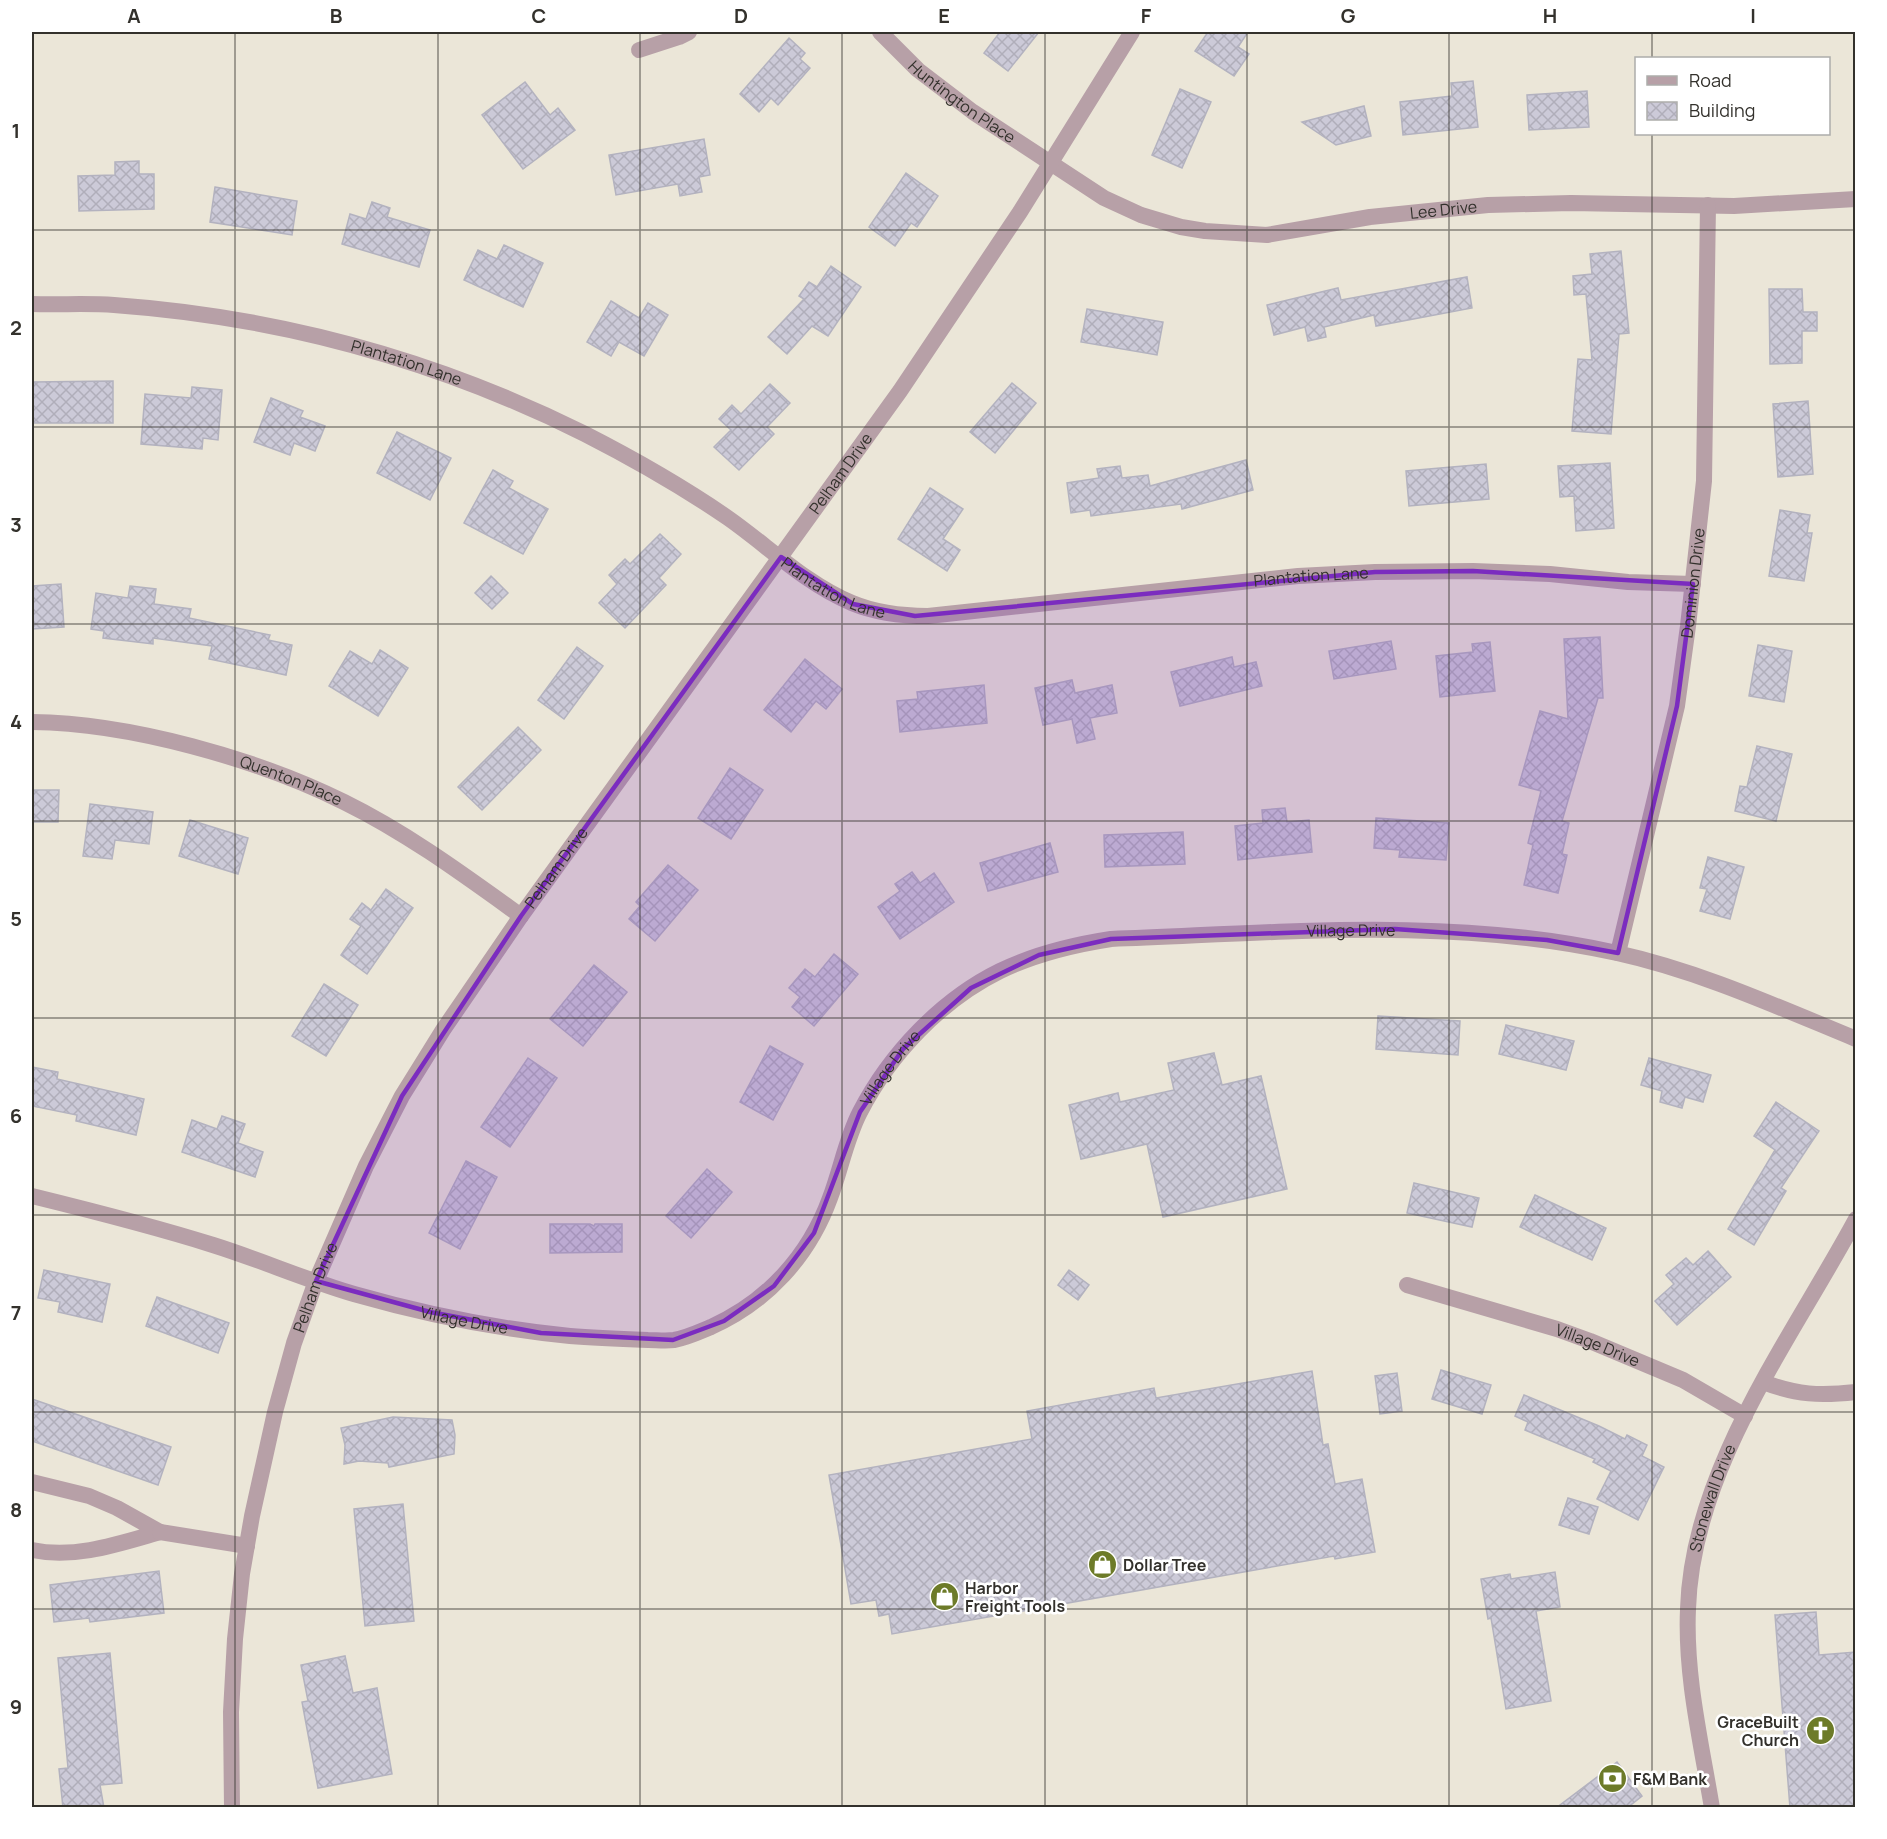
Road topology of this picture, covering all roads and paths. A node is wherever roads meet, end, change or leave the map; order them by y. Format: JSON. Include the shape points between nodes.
{"nodes":[{"id":1,"x":689,"y":32,"type":"edge"},
{"id":2,"x":880,"y":32,"type":"edge"},
{"id":3,"x":1132,"y":32,"type":"edge"},
{"id":4,"x":639,"y":50,"type":"dead end"},
{"id":5,"x":1050,"y":164,"type":"junction"},
{"id":6,"x":1856,"y":199,"type":"edge"},
{"id":7,"x":1708,"y":205,"type":"junction"},
{"id":8,"x":32,"y":304,"type":"edge"},
{"id":9,"x":781,"y":557,"type":"junction"},
{"id":10,"x":1693,"y":584,"type":"junction"},
{"id":11,"x":32,"y":722,"type":"edge"},
{"id":12,"x":521,"y":916,"type":"junction"},
{"id":13,"x":1617,"y":953,"type":"junction"},
{"id":14,"x":1856,"y":1039,"type":"edge"},
{"id":15,"x":32,"y":1196,"type":"edge"},
{"id":16,"x":1856,"y":1219,"type":"edge"},
{"id":17,"x":316,"y":1281,"type":"junction"},
{"id":18,"x":1407,"y":1286,"type":"dead end"},
{"id":19,"x":1763,"y":1382,"type":"junction"},
{"id":20,"x":1856,"y":1392,"type":"edge"},
{"id":21,"x":1745,"y":1416,"type":"junction"},
{"id":22,"x":32,"y":1482,"type":"edge"},
{"id":23,"x":159,"y":1532,"type":"junction"},
{"id":24,"x":248,"y":1546,"type":"junction"},
{"id":25,"x":32,"y":1550,"type":"edge"},
{"id":26,"x":232,"y":1808,"type":"edge"},
{"id":27,"x":1712,"y":1808,"type":"edge"}],
"edges":[{"from":1,"to":4,"type":"street"},
{"from":2,"to":5,"type":"street","name":"Huntington Place","via":[[936,84]]},
{"from":3,"to":5,"type":"street","name":"Pelham Drive"},
{"from":5,"to":7,"type":"street","name":"Lee Drive","via":[[1104,198],[1141,215],[1180,227],[1243,235],[1285,233],[1370,217],[1466,207],[1571,203]]},
{"from":5,"to":9,"type":"street","name":"Pelham Drive","via":[[900,390]]},
{"from":6,"to":7,"type":"street","name":"Lee Drive"},
{"from":7,"to":10,"type":"street","name":"Dominion Drive","via":[[1704,481]]},
{"from":8,"to":9,"type":"street","name":"Plantation Lane","via":[[162,309],[245,321],[337,339],[404,358],[496,392],[586,434],[672,481]]},
{"from":9,"to":10,"type":"street","name":"Plantation Lane","via":[[824,590],[853,604],[915,616],[1298,576],[1375,572],[1473,571]]},
{"from":9,"to":12,"type":"street","name":"Pelham Drive"},
{"from":10,"to":13,"type":"street","name":"Dominion Drive","via":[[1677,706]]},
{"from":11,"to":12,"type":"street","name":"Quenton Place","via":[[93,727],[152,738],[257,766],[306,785],[397,831]]},
{"from":12,"to":17,"type":"street","name":"Pelham Drive","via":[[402,1096],[366,1166]]},
{"from":13,"to":14,"type":"street","name":"Village Drive","via":[[1677,969]]},
{"from":13,"to":17,"type":"street","name":"Village Drive","via":[[1476,932],[1395,929],[1111,939],[1039,955],[971,988],[935,1016],[903,1049],[860,1112],[830,1198],[794,1265],[753,1303],[724,1321],[673,1340],[541,1333],[430,1312]]},
{"from":15,"to":17,"type":"street","name":"Village Drive","via":[[215,1245]]},
{"from":16,"to":19,"type":"street","name":"Stonewall Drive"},
{"from":17,"to":24,"type":"street","name":"Pelham Drive","via":[[275,1412]]},
{"from":18,"to":21,"type":"street","name":"Village Drive","via":[[1590,1341],[1683,1380]]},
{"from":19,"to":20,"type":"street","via":[[1797,1394]]},
{"from":19,"to":21,"type":"street","name":"Stonewall Drive"},
{"from":21,"to":27,"type":"street","name":"Stonewall Drive","via":[[1705,1515],[1693,1561],[1688,1608],[1689,1666]]},
{"from":22,"to":23,"type":"street","via":[[89,1496]]},
{"from":23,"to":24,"type":"street"},
{"from":23,"to":25,"type":"street","via":[[84,1551]]},
{"from":24,"to":26,"type":"street","name":"Pelham Drive","via":[[234,1649]]}]}
